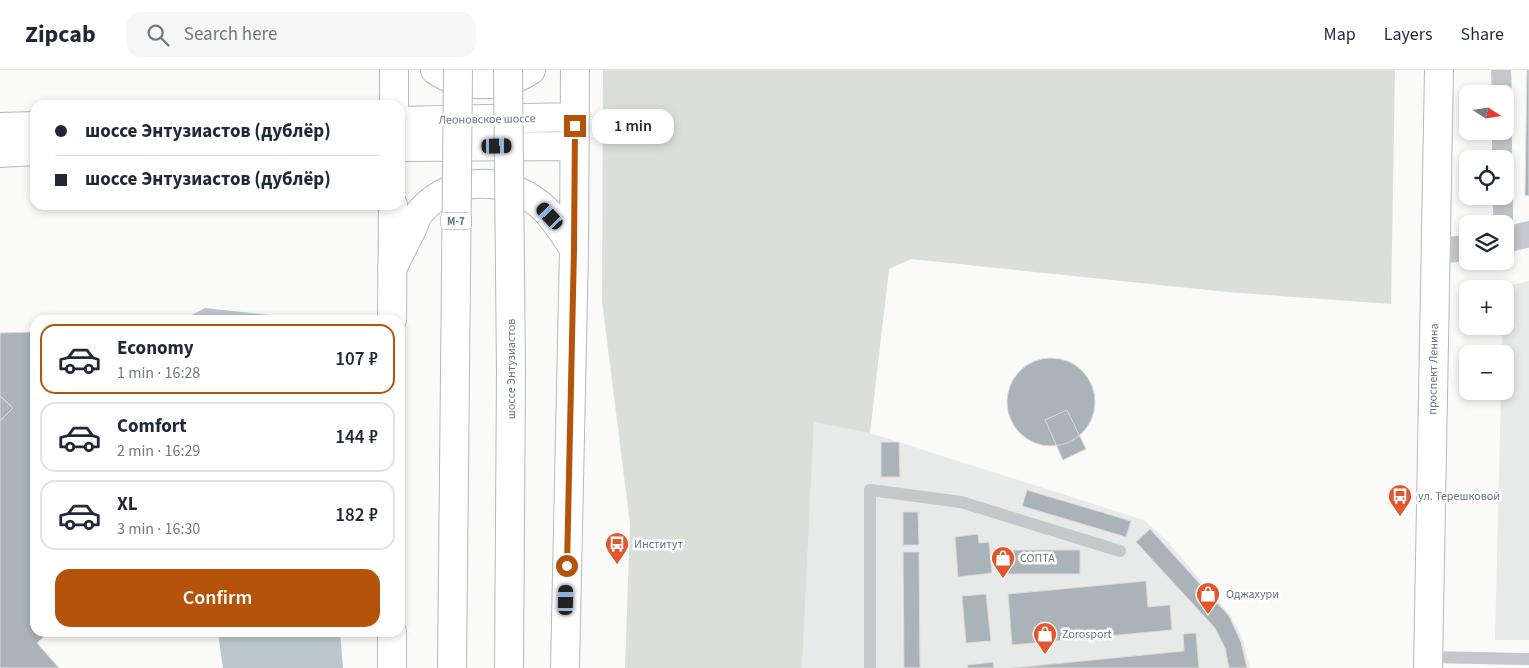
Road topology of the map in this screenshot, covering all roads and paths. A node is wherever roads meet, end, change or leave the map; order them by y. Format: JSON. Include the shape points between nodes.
{"nodes":[{"id":1,"x":394,"y":70,"type":"edge"},
{"id":2,"x":435,"y":70,"type":"edge"},
{"id":3,"x":458,"y":70,"type":"edge"},
{"id":4,"x":508,"y":70,"type":"edge"},
{"id":5,"x":531,"y":70,"type":"edge"},
{"id":6,"x":575,"y":70,"type":"edge"},
{"id":7,"x":1439,"y":70,"type":"edge"},
{"id":8,"x":1501,"y":70,"type":"edge"},
{"id":9,"x":1502,"y":85,"type":"edge"},
{"id":10,"x":394,"y":100,"type":"edge"},
{"id":11,"x":575,"y":117,"type":"junction"},
{"id":12,"x":405,"y":121,"type":"edge"},
{"id":13,"x":30,"y":126,"type":"edge"},
{"id":14,"x":0,"y":127,"type":"edge"},
{"id":15,"x":574,"y":146,"type":"junction"},
{"id":16,"x":405,"y":147,"type":"edge"},
{"id":17,"x":30,"y":151,"type":"edge"},
{"id":18,"x":0,"y":153,"type":"edge"},
{"id":19,"x":393,"y":210,"type":"edge"},
{"id":20,"x":1529,"y":234,"type":"edge"},
{"id":21,"x":1514,"y":238,"type":"edge"},
{"id":22,"x":574,"y":249,"type":"junction"},
{"id":23,"x":1459,"y":249,"type":"edge"},
{"id":24,"x":1435,"y":251,"type":"junction"},
{"id":25,"x":392,"y":268,"type":"junction"},
{"id":26,"x":392,"y":315,"type":"edge"},
{"id":27,"x":1120,"y":551,"type":"dead end"},
{"id":28,"x":392,"y":637,"type":"edge"},
{"id":29,"x":1529,"y":659,"type":"edge"},
{"id":30,"x":1428,"y":662,"type":"edge"},
{"id":31,"x":392,"y":668,"type":"edge"},
{"id":32,"x":452,"y":668,"type":"edge"},
{"id":33,"x":509,"y":668,"type":"edge"},
{"id":34,"x":565,"y":668,"type":"edge"},
{"id":35,"x":870,"y":668,"type":"edge"}],
"edges":[{"from":1,"to":10,"type":"main road"},
{"from":2,"to":5,"type":"main road","via":[[453,79],[483,85],[513,79]]},
{"from":3,"to":32,"type":"main road","number":"М-7","bridge":true},
{"from":4,"to":33,"type":"main road","name":"шоссе Энтузиастов","bridge":true},
{"from":6,"to":11,"type":"main road"},
{"from":7,"to":24,"type":"main road","name":"проспект Ленина"},
{"from":8,"to":9,"type":"street"},
{"from":11,"to":12,"type":"main road","name":"Леоновское шоссе"},
{"from":11,"to":15,"type":"main road"},
{"from":13,"to":14,"type":"main road"},
{"from":15,"to":16,"type":"main road"},
{"from":15,"to":22,"type":"main road"},
{"from":17,"to":18,"type":"main road"},
{"from":19,"to":25,"type":"main road"},
{"from":20,"to":21,"type":"street"},
{"from":22,"to":25,"type":"main road","via":[[550,216],[528,196],[501,185],[472,184],[443,194],[420,212]]},
{"from":22,"to":34,"type":"main road"},
{"from":23,"to":24,"type":"street"},
{"from":24,"to":30,"type":"main road","name":"проспект Ленина"},
{"from":25,"to":26,"type":"main road"},
{"from":27,"to":35,"type":"lane","via":[[961,502],[870,490]]},
{"from":28,"to":31,"type":"main road"},
{"from":29,"to":30,"type":"lane"}]}
